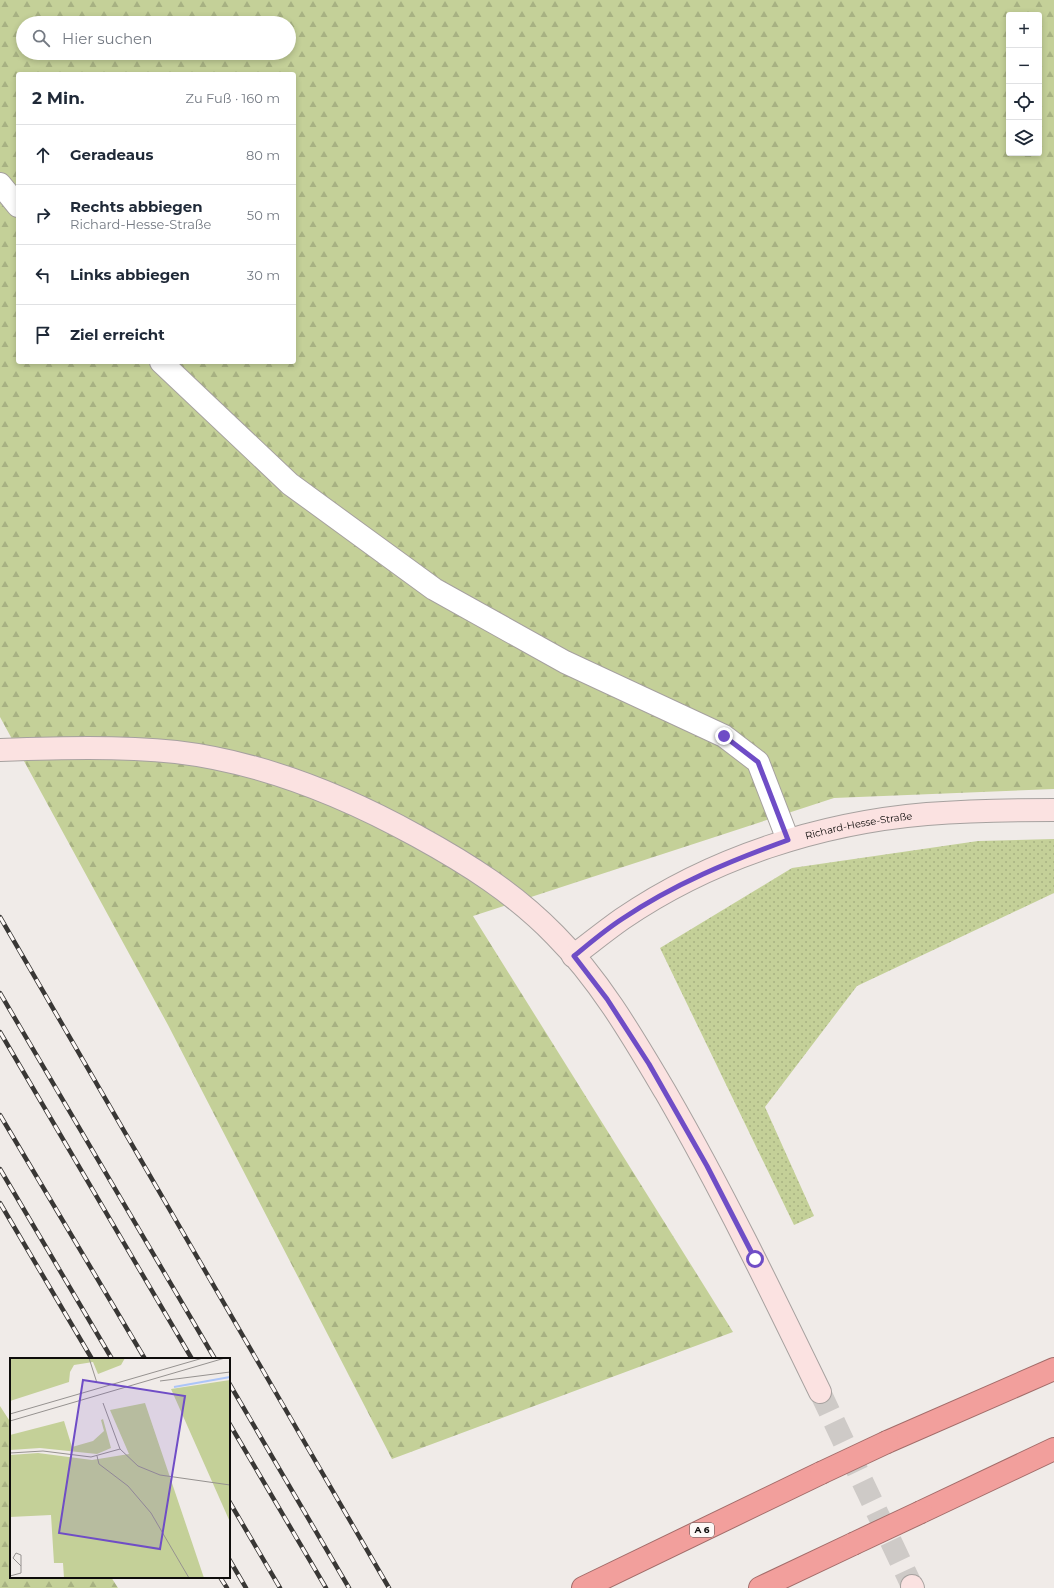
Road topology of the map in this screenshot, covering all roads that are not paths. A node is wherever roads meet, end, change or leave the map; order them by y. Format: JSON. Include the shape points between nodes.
{"nodes":[{"id":1,"x":0,"y":184,"type":"edge"},
{"id":2,"x":16,"y":204,"type":"edge"},
{"id":3,"x":163,"y":364,"type":"edge"},
{"id":4,"x":3,"y":750,"type":"edge"},
{"id":5,"x":1054,"y":810,"type":"edge"},
{"id":6,"x":788,"y":840,"type":"junction"},
{"id":7,"x":574,"y":956,"type":"junction"},
{"id":8,"x":1054,"y":1369,"type":"edge"},
{"id":9,"x":820,"y":1392,"type":"tunnel mouth"},
{"id":10,"x":1054,"y":1449,"type":"edge"},
{"id":11,"x":583,"y":1588,"type":"edge"},
{"id":12,"x":760,"y":1588,"type":"edge"}],
"edges":[{"from":1,"to":2,"type":"street"},
{"from":3,"to":6,"type":"street","via":[[290,484],[434,589],[565,662],[724,736],[758,762]]},
{"from":4,"to":7,"type":"main road","via":[[122,749],[179,752],[278,775],[325,792],[388,820],[488,877],[537,917]]},
{"from":5,"to":6,"type":"main road","name":"Richard-Hesse-Straße","via":[[927,814],[848,826]]},
{"from":6,"to":7,"type":"main road","name":"Richard-Hesse-Straße","via":[[744,856],[679,886],[622,919]]},
{"from":7,"to":9,"type":"main road","via":[[624,1024],[679,1115],[752,1253]]},
{"from":8,"to":11,"type":"highway","number":"A 6","bridge":true,"via":[[887,1442]]},
{"from":10,"to":12,"type":"highway","bridge":true}]}
